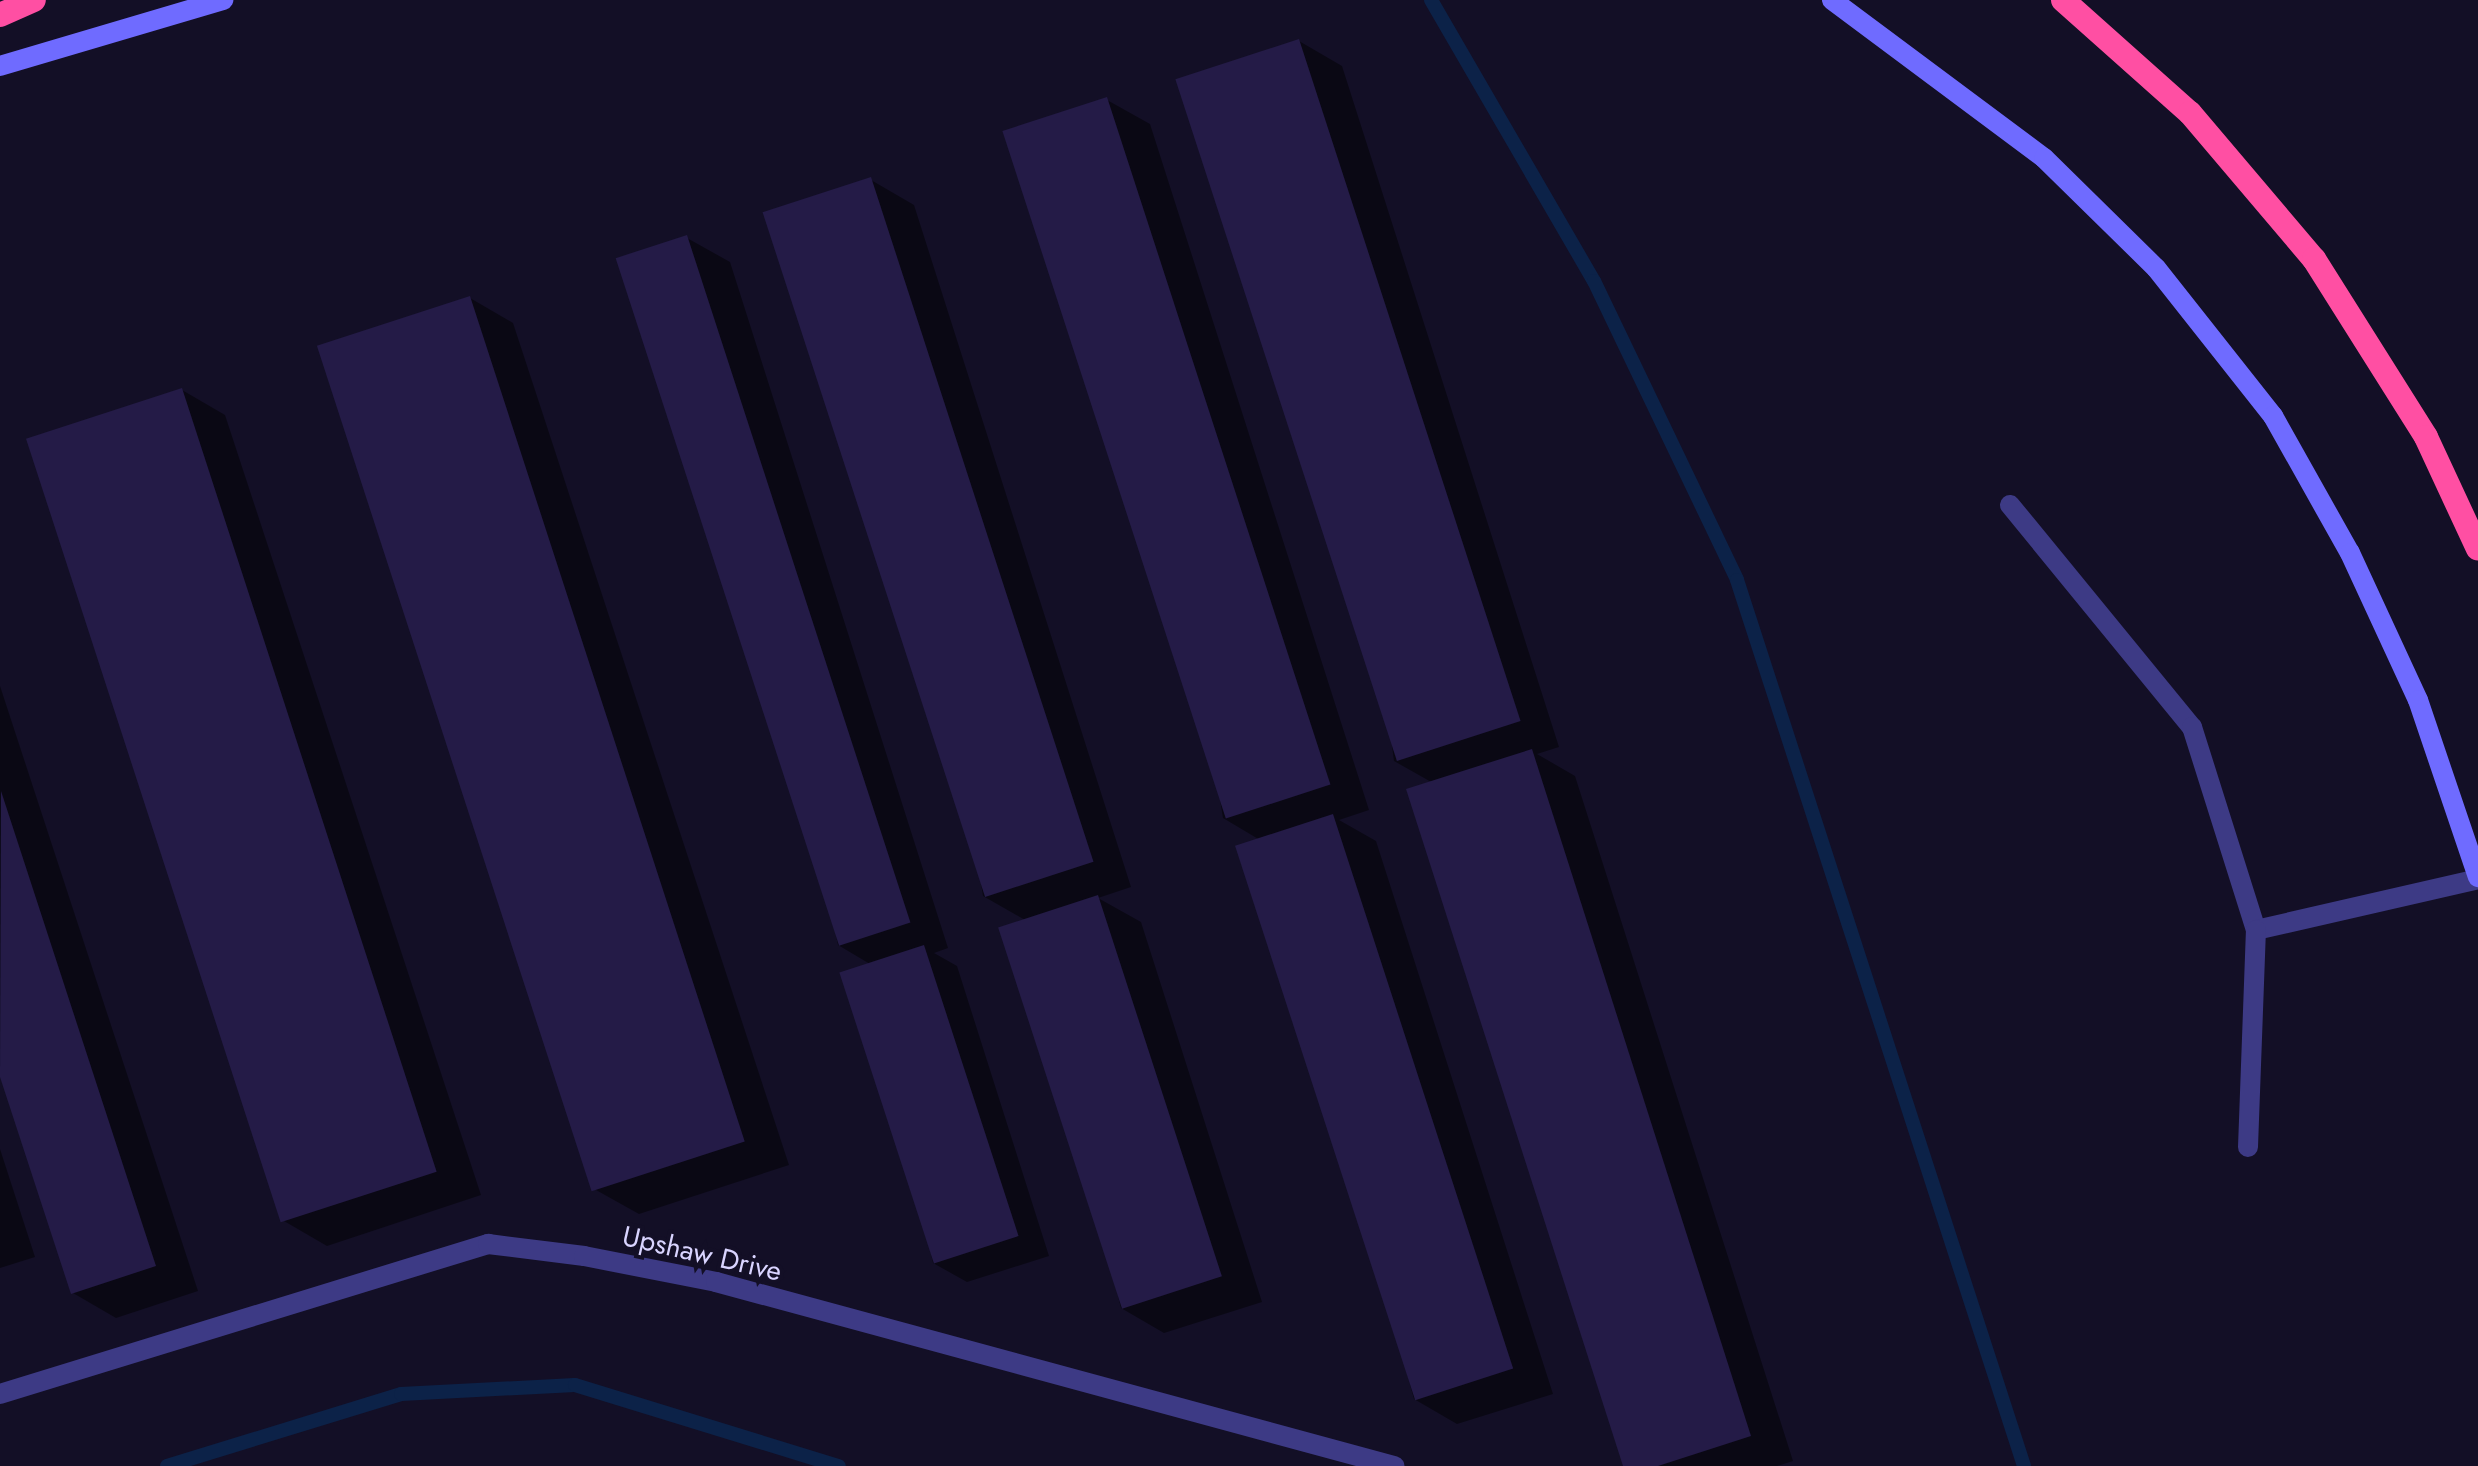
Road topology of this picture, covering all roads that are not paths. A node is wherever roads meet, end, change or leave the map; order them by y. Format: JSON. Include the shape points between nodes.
{"nodes":[{"id":1,"x":34,"y":0,"type":"edge"},
{"id":2,"x":223,"y":0,"type":"edge"},
{"id":3,"x":1832,"y":0,"type":"edge"},
{"id":4,"x":2063,"y":0,"type":"edge"},
{"id":5,"x":0,"y":15,"type":"edge"},
{"id":6,"x":0,"y":66,"type":"edge"},
{"id":7,"x":2010,"y":505,"type":"dead end"},
{"id":8,"x":2478,"y":549,"type":"edge"},
{"id":9,"x":2478,"y":878,"type":"edge"},
{"id":10,"x":2256,"y":930,"type":"junction"},
{"id":11,"x":2248,"y":1147,"type":"dead end"},
{"id":12,"x":0,"y":1394,"type":"edge"},
{"id":13,"x":1394,"y":1466,"type":"edge"}],
"edges":[{"from":1,"to":5,"type":"highway"},
{"from":2,"to":6,"type":"main road"},
{"from":3,"to":9,"type":"main road","via":[[2044,158],[2156,268],[2273,416],[2350,553],[2418,700]]},
{"from":4,"to":8,"type":"highway","via":[[2190,113],[2314,259],[2426,437]]},
{"from":7,"to":10,"type":"street","via":[[2192,727]]},
{"from":9,"to":10,"type":"street"},
{"from":10,"to":11,"type":"street"},
{"from":12,"to":13,"type":"street","name":"Upshaw Drive","via":[[488,1244],[716,1282]]}]}
